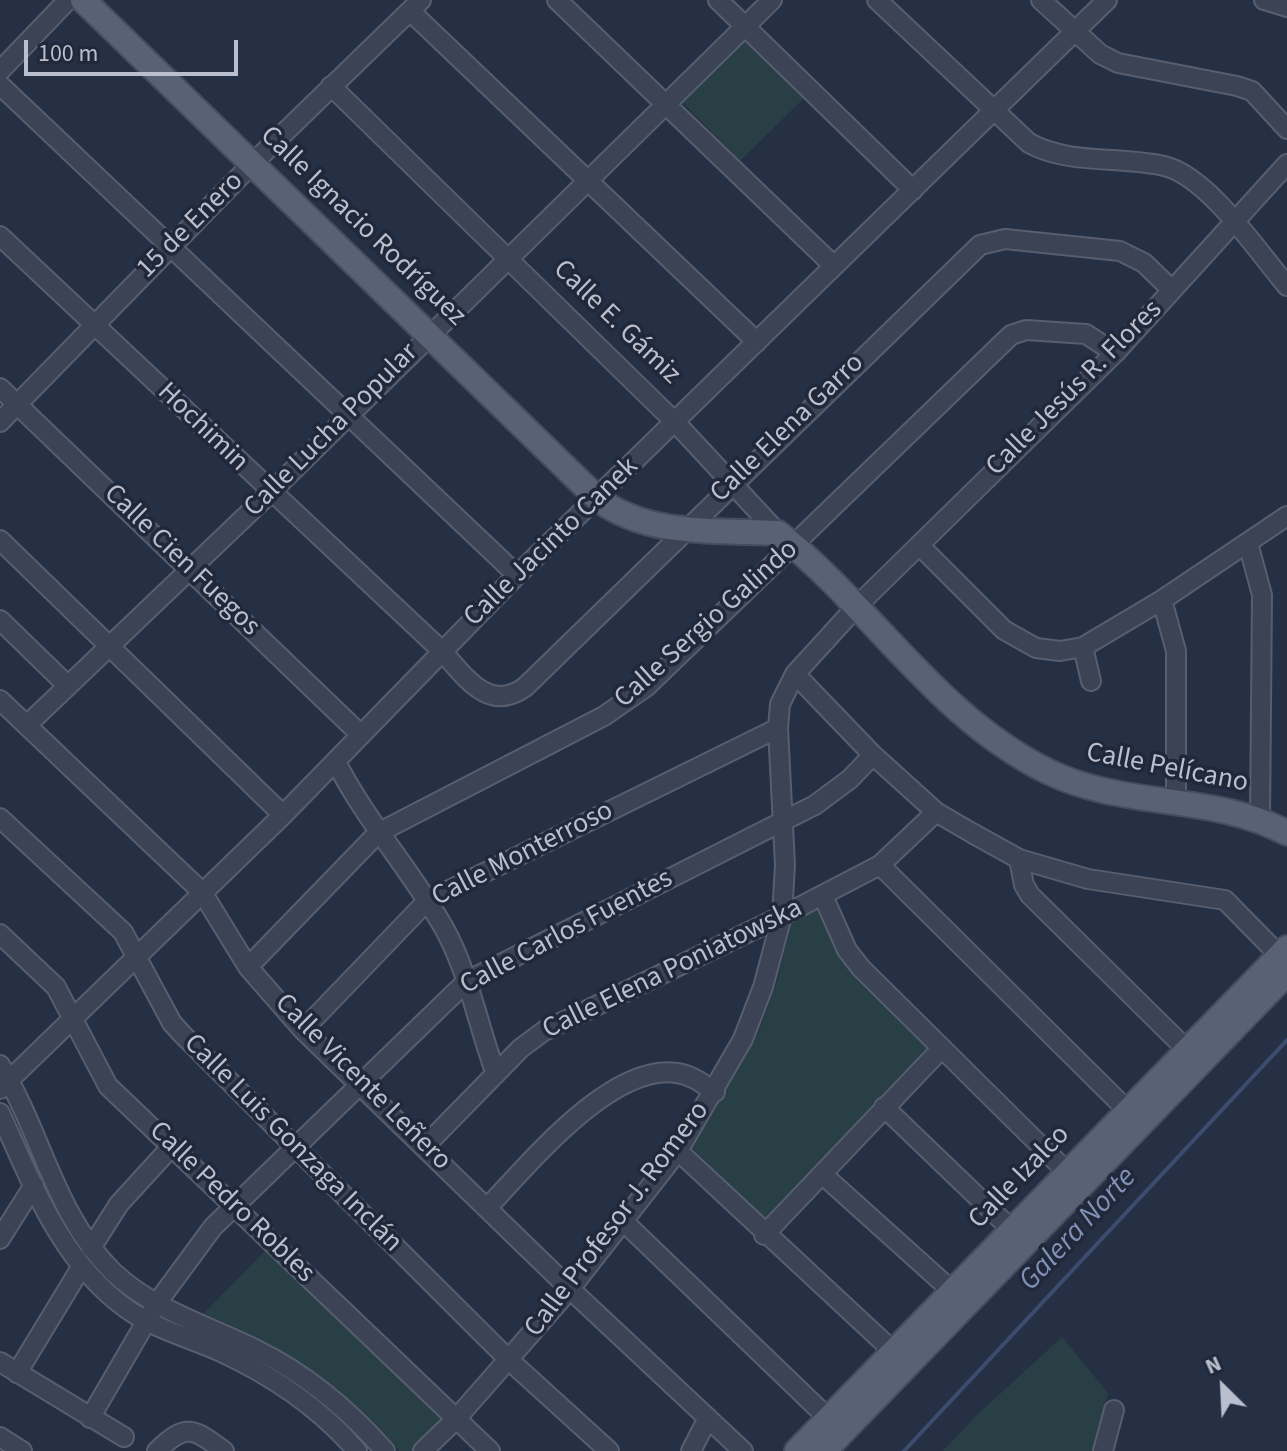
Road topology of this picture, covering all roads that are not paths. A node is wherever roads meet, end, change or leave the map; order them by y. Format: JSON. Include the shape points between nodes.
{"nodes":[{"id":1,"x":68,"y":0,"type":"edge"},
{"id":2,"x":83,"y":0,"type":"edge"},
{"id":3,"x":557,"y":0,"type":"edge"},
{"id":4,"x":718,"y":0,"type":"edge"},
{"id":5,"x":772,"y":0,"type":"edge"},
{"id":6,"x":877,"y":0,"type":"edge"},
{"id":7,"x":1041,"y":0,"type":"edge"},
{"id":8,"x":1107,"y":0,"type":"edge"},
{"id":9,"x":1264,"y":0,"type":"edge"},
{"id":10,"x":415,"y":5,"type":"edge"},
{"id":11,"x":1287,"y":7,"type":"edge"},
{"id":12,"x":745,"y":27,"type":"junction"},
{"id":13,"x":1073,"y":31,"type":"junction"},
{"id":14,"x":0,"y":71,"type":"edge"},
{"id":15,"x":0,"y":85,"type":"edge"},
{"id":16,"x":331,"y":86,"type":"junction"},
{"id":17,"x":666,"y":103,"type":"junction"},
{"id":18,"x":997,"y":109,"type":"junction"},
{"id":19,"x":1287,"y":129,"type":"edge"},
{"id":20,"x":252,"y":164,"type":"junction"},
{"id":21,"x":1287,"y":164,"type":"edge"},
{"id":22,"x":588,"y":182,"type":"junction"},
{"id":23,"x":913,"y":190,"type":"junction"},
{"id":24,"x":1233,"y":222,"type":"junction"},
{"id":25,"x":0,"y":236,"type":"edge"},
{"id":26,"x":171,"y":245,"type":"junction"},
{"id":27,"x":508,"y":259,"type":"junction"},
{"id":28,"x":834,"y":266,"type":"junction"},
{"id":29,"x":1287,"y":286,"type":"edge"},
{"id":30,"x":1172,"y":290,"type":"junction"},
{"id":31,"x":95,"y":324,"type":"junction"},
{"id":32,"x":430,"y":334,"type":"junction"},
{"id":33,"x":757,"y":342,"type":"junction"},
{"id":34,"x":1115,"y":353,"type":"junction"},
{"id":35,"x":0,"y":388,"type":"edge"},
{"id":36,"x":17,"y":404,"type":"junction"},
{"id":37,"x":349,"y":415,"type":"junction"},
{"id":38,"x":0,"y":422,"type":"edge"},
{"id":39,"x":676,"y":423,"type":"junction"},
{"id":40,"x":733,"y":482,"type":"junction"},
{"id":41,"x":270,"y":493,"type":"junction"},
{"id":42,"x":598,"y":499,"type":"junction"},
{"id":43,"x":1287,"y":516,"type":"edge"},
{"id":44,"x":686,"y":528,"type":"junction"},
{"id":45,"x":0,"y":540,"type":"edge"},
{"id":46,"x":787,"y":540,"type":"junction"},
{"id":47,"x":1248,"y":543,"type":"junction"},
{"id":48,"x":919,"y":545,"type":"junction"},
{"id":49,"x":190,"y":569,"type":"junction"},
{"id":50,"x":517,"y":575,"type":"junction"},
{"id":51,"x":1162,"y":600,"type":"junction"},
{"id":52,"x":856,"y":607,"type":"junction"},
{"id":53,"x":0,"y":620,"type":"edge"},
{"id":54,"x":109,"y":646,"type":"junction"},
{"id":55,"x":1083,"y":647,"type":"junction"},
{"id":56,"x":441,"y":650,"type":"junction"},
{"id":57,"x":795,"y":674,"type":"junction"},
{"id":58,"x":1091,"y":681,"type":"dead end"},
{"id":59,"x":68,"y":686,"type":"junction"},
{"id":60,"x":0,"y":700,"type":"edge"},
{"id":61,"x":27,"y":725,"type":"junction"},
{"id":62,"x":778,"y":728,"type":"junction"},
{"id":63,"x":361,"y":735,"type":"junction"},
{"id":64,"x":873,"y":755,"type":"junction"},
{"id":65,"x":336,"y":762,"type":"junction"},
{"id":66,"x":1176,"y":804,"type":"junction"},
{"id":67,"x":936,"y":812,"type":"junction"},
{"id":68,"x":283,"y":815,"type":"junction"},
{"id":69,"x":0,"y":818,"type":"edge"},
{"id":70,"x":1260,"y":818,"type":"junction"},
{"id":71,"x":784,"y":819,"type":"junction"},
{"id":72,"x":378,"y":833,"type":"junction"},
{"id":73,"x":1287,"y":833,"type":"edge"},
{"id":74,"x":1019,"y":859,"type":"junction"},
{"id":75,"x":880,"y":865,"type":"junction"},
{"id":76,"x":202,"y":892,"type":"junction"},
{"id":77,"x":823,"y":896,"type":"junction"},
{"id":78,"x":427,"y":901,"type":"junction"},
{"id":79,"x":782,"y":916,"type":"junction"},
{"id":80,"x":0,"y":934,"type":"edge"},
{"id":81,"x":138,"y":956,"type":"junction"},
{"id":82,"x":1284,"y":958,"type":"edge"},
{"id":83,"x":248,"y":967,"type":"junction"},
{"id":84,"x":467,"y":981,"type":"junction"},
{"id":85,"x":72,"y":1019,"type":"junction"},
{"id":86,"x":303,"y":1030,"type":"junction"},
{"id":87,"x":942,"y":1048,"type":"junction"},
{"id":88,"x":1187,"y":1050,"type":"junction"},
{"id":89,"x":496,"y":1074,"type":"junction"},
{"id":90,"x":3,"y":1078,"type":"edge"},
{"id":91,"x":359,"y":1085,"type":"junction"},
{"id":92,"x":715,"y":1092,"type":"junction"},
{"id":93,"x":884,"y":1107,"type":"junction"},
{"id":94,"x":1128,"y":1111,"type":"junction"},
{"id":95,"x":0,"y":1113,"type":"edge"},
{"id":96,"x":172,"y":1146,"type":"junction"},
{"id":97,"x":425,"y":1146,"type":"junction"},
{"id":98,"x":294,"y":1147,"type":"junction"},
{"id":99,"x":678,"y":1151,"type":"junction"},
{"id":100,"x":1068,"y":1173,"type":"junction"},
{"id":101,"x":822,"y":1174,"type":"junction"},
{"id":102,"x":34,"y":1185,"type":"junction"},
{"id":103,"x":234,"y":1205,"type":"junction"},
{"id":104,"x":488,"y":1207,"type":"junction"},
{"id":105,"x":623,"y":1221,"type":"junction"},
{"id":106,"x":1012,"y":1230,"type":"junction"},
{"id":107,"x":764,"y":1235,"type":"junction"},
{"id":108,"x":0,"y":1239,"type":"edge"},
{"id":109,"x":91,"y":1248,"type":"junction"},
{"id":110,"x":82,"y":1266,"type":"junction"},
{"id":111,"x":570,"y":1289,"type":"junction"},
{"id":112,"x":951,"y":1290,"type":"junction"},
{"id":113,"x":157,"y":1303,"type":"junction"},
{"id":114,"x":147,"y":1321,"type":"junction"},
{"id":115,"x":894,"y":1352,"type":"junction"},
{"id":116,"x":509,"y":1360,"type":"junction"},
{"id":117,"x":0,"y":1362,"type":"edge"},
{"id":118,"x":17,"y":1373,"type":"junction"},
{"id":119,"x":1114,"y":1410,"type":"dead end"},
{"id":120,"x":90,"y":1418,"type":"junction"},
{"id":121,"x":708,"y":1418,"type":"junction"},
{"id":122,"x":456,"y":1419,"type":"junction"},
{"id":123,"x":829,"y":1419,"type":"junction"},
{"id":124,"x":0,"y":1437,"type":"edge"},
{"id":125,"x":124,"y":1437,"type":"dead end"},
{"id":126,"x":22,"y":1451,"type":"edge"},
{"id":127,"x":157,"y":1451,"type":"edge"},
{"id":128,"x":224,"y":1451,"type":"edge"},
{"id":129,"x":357,"y":1451,"type":"edge"},
{"id":130,"x":385,"y":1451,"type":"edge"},
{"id":131,"x":423,"y":1451,"type":"edge"},
{"id":132,"x":490,"y":1451,"type":"edge"},
{"id":133,"x":609,"y":1451,"type":"edge"},
{"id":134,"x":691,"y":1451,"type":"edge"},
{"id":135,"x":743,"y":1451,"type":"edge"},
{"id":136,"x":797,"y":1451,"type":"edge"},
{"id":137,"x":824,"y":1451,"type":"edge"},
{"id":138,"x":1103,"y":1451,"type":"edge"}],
"edges":[{"from":1,"to":14,"type":"street"},
{"from":2,"to":20,"type":"main road","name":"Calle Ignacio Rodríguez"},
{"from":3,"to":17,"type":"street"},
{"from":4,"to":12,"type":"street"},
{"from":5,"to":12,"type":"street","name":"Calle Lucha Popular"},
{"from":6,"to":18,"type":"street"},
{"from":7,"to":13,"type":"street"},
{"from":8,"to":13,"type":"street","name":"Calle Jacinto Canek"},
{"from":9,"to":11,"type":"street"},
{"from":10,"to":16,"type":"street","name":"15 de Enero"},
{"from":10,"to":22,"type":"street"},
{"from":12,"to":17,"type":"street","name":"Calle Lucha Popular"},
{"from":12,"to":23,"type":"street"},
{"from":13,"to":18,"type":"street","name":"Calle Jacinto Canek"},
{"from":13,"to":19,"type":"street","via":[[1118,63],[1252,91]]},
{"from":15,"to":26,"type":"street"},
{"from":16,"to":20,"type":"street","name":"15 de Enero"},
{"from":16,"to":27,"type":"street","name":"Calle E. Gámiz"},
{"from":17,"to":22,"type":"street","name":"Calle Lucha Popular"},
{"from":17,"to":28,"type":"street"},
{"from":18,"to":23,"type":"street","name":"Calle Jacinto Canek"},
{"from":18,"to":24,"type":"street","via":[[1040,149],[1182,173]]},
{"from":20,"to":26,"type":"street","name":"15 de Enero"},
{"from":20,"to":32,"type":"main road","name":"Calle Ignacio Rodríguez"},
{"from":21,"to":24,"type":"street","name":"Calle Jesús R. Flores"},
{"from":22,"to":27,"type":"street","name":"Calle Lucha Popular"},
{"from":22,"to":33,"type":"street"},
{"from":23,"to":28,"type":"street","name":"Calle Jacinto Canek"},
{"from":24,"to":29,"type":"street"},
{"from":24,"to":30,"type":"street","name":"Calle Jesús R. Flores"},
{"from":25,"to":31,"type":"street","name":"Hochimin"},
{"from":26,"to":31,"type":"street","name":"15 de Enero"},
{"from":26,"to":37,"type":"street"},
{"from":27,"to":32,"type":"street","name":"Calle Lucha Popular"},
{"from":27,"to":39,"type":"street","name":"Calle E. Gámiz"},
{"from":28,"to":33,"type":"street","name":"Calle Jacinto Canek"},
{"from":30,"to":34,"type":"street","name":"Calle Jesús R. Flores"},
{"from":30,"to":40,"type":"street","name":"Calle Elena Garro","via":[[1144,263],[1120,251],[1005,239],[985,242]]},
{"from":31,"to":36,"type":"street","name":"15 de Enero"},
{"from":31,"to":41,"type":"street","name":"Hochimin"},
{"from":32,"to":37,"type":"street","name":"Calle Lucha Popular"},
{"from":32,"to":42,"type":"main road","name":"Calle Ignacio Rodríguez"},
{"from":33,"to":39,"type":"street","name":"Calle Jacinto Canek"},
{"from":34,"to":46,"type":"street","name":"Calle Sergio Galindo","via":[[1086,334],[1026,330],[1011,335]]},
{"from":34,"to":48,"type":"street","name":"Calle Jesús R. Flores"},
{"from":35,"to":36,"type":"street","name":"Calle Cien Fuegos"},
{"from":36,"to":38,"type":"street","name":"15 de Enero"},
{"from":36,"to":49,"type":"street","name":"Calle Cien Fuegos"},
{"from":37,"to":41,"type":"street","name":"Calle Lucha Popular"},
{"from":37,"to":50,"type":"street"},
{"from":39,"to":40,"type":"street","name":"Calle E. Gámiz"},
{"from":39,"to":42,"type":"street","name":"Calle Jacinto Canek"},
{"from":40,"to":44,"type":"street","name":"Calle Elena Garro"},
{"from":40,"to":46,"type":"street","name":"Calle E. Gámiz"},
{"from":41,"to":49,"type":"street","name":"Calle Lucha Popular"},
{"from":41,"to":56,"type":"street","name":"Hochimin"},
{"from":42,"to":44,"type":"main road","name":"Calle Ignacio Rodríguez","via":[[633,521]]},
{"from":42,"to":50,"type":"street","name":"Calle Jacinto Canek"},
{"from":43,"to":47,"type":"street"},
{"from":44,"to":46,"type":"main road","name":"Calle Ignacio Rodríguez"},
{"from":44,"to":56,"type":"street","name":"Calle Elena Garro","via":[[513,695],[480,692]]},
{"from":45,"to":54,"type":"street"},
{"from":46,"to":52,"type":"main road","name":"Calle E. Gámiz"},
{"from":46,"to":72,"type":"street","name":"Calle Sergio Galindo","via":[[624,703]]},
{"from":47,"to":51,"type":"street"},
{"from":47,"to":70,"type":"street","via":[[1262,595]]},
{"from":48,"to":52,"type":"street","name":"Calle Jesús R. Flores"},
{"from":48,"to":55,"type":"street","via":[[1021,642],[1060,651]]},
{"from":49,"to":54,"type":"street","name":"Calle Lucha Popular"},
{"from":49,"to":63,"type":"street","name":"Calle Cien Fuegos"},
{"from":50,"to":56,"type":"street","name":"Calle Jacinto Canek"},
{"from":51,"to":55,"type":"street"},
{"from":51,"to":66,"type":"street","via":[[1176,651]]},
{"from":52,"to":57,"type":"street","name":"Calle Profesor J. Romero"},
{"from":52,"to":66,"type":"main road","name":"Calle Pelícano","via":[[928,681],[997,741],[1047,771],[1088,787]]},
{"from":53,"to":59,"type":"street"},
{"from":54,"to":59,"type":"street","name":"Calle Lucha Popular"},
{"from":54,"to":68,"type":"street"},
{"from":55,"to":58,"type":"street"},
{"from":56,"to":63,"type":"street","name":"Calle Jacinto Canek"},
{"from":57,"to":62,"type":"street","name":"Calle Profesor J. Romero","via":[[780,704]]},
{"from":57,"to":64,"type":"street"},
{"from":59,"to":61,"type":"street","name":"Calle Lucha Popular"},
{"from":60,"to":61,"type":"street","name":"Calle Vicente Leñero"},
{"from":61,"to":76,"type":"street","name":"Calle Vicente Leñero"},
{"from":62,"to":71,"type":"street","name":"Calle Profesor J. Romero"},
{"from":62,"to":78,"type":"street","name":"Calle Monterroso"},
{"from":63,"to":65,"type":"street","name":"Calle Jacinto Canek"},
{"from":64,"to":67,"type":"street"},
{"from":64,"to":71,"type":"street","name":"Calle Carlos Fuentes","via":[[833,792]]},
{"from":65,"to":68,"type":"street","name":"Calle Jacinto Canek"},
{"from":65,"to":72,"type":"street"},
{"from":66,"to":70,"type":"main road","name":"Calle Pelícano"},
{"from":67,"to":74,"type":"street"},
{"from":67,"to":75,"type":"street","name":"Calle Elena Poniatowska"},
{"from":68,"to":76,"type":"street","name":"Calle Jacinto Canek"},
{"from":69,"to":81,"type":"street","name":"Calle Luis Gonzaga Inclán","via":[[123,932]]},
{"from":70,"to":73,"type":"main road","name":"Calle Pelícano"},
{"from":71,"to":79,"type":"street","name":"Calle Profesor J. Romero"},
{"from":71,"to":84,"type":"street","name":"Calle Carlos Fuentes"},
{"from":72,"to":78,"type":"street"},
{"from":72,"to":83,"type":"street","name":"Calle Sergio Galindo"},
{"from":74,"to":82,"type":"street","via":[[1114,884],[1225,900]]},
{"from":74,"to":88,"type":"street","via":[[1030,895]]},
{"from":75,"to":77,"type":"street","name":"Calle Elena Poniatowska"},
{"from":75,"to":94,"type":"street"},
{"from":76,"to":81,"type":"street","name":"Calle Jacinto Canek"},
{"from":76,"to":83,"type":"street","name":"Calle Vicente Leñero"},
{"from":77,"to":79,"type":"street","name":"Calle Elena Poniatowska"},
{"from":77,"to":87,"type":"street","via":[[861,968]]},
{"from":78,"to":84,"type":"street"},
{"from":78,"to":86,"type":"street","name":"Calle Monterroso"},
{"from":79,"to":89,"type":"street","name":"Calle Elena Poniatowska","via":[[544,1031]]},
{"from":79,"to":92,"type":"street","name":"Calle Profesor J. Romero","via":[[763,987]]},
{"from":80,"to":85,"type":"street","name":"Calle Pedro Robles","via":[[56,987]]},
{"from":81,"to":85,"type":"street","name":"Calle Jacinto Canek"},
{"from":81,"to":98,"type":"street","name":"Calle Luis Gonzaga Inclán","via":[[172,1023]]},
{"from":82,"to":88,"type":"main road","name":"Calle Izalco"},
{"from":82,"to":137,"type":"main road","name":"Calle Izalco"},
{"from":83,"to":86,"type":"street","name":"Calle Vicente Leñero"},
{"from":84,"to":89,"type":"street"},
{"from":84,"to":91,"type":"street","name":"Calle Carlos Fuentes"},
{"from":85,"to":90,"type":"street","name":"Calle Jacinto Canek"},
{"from":85,"to":96,"type":"street","name":"Calle Pedro Robles","via":[[101,1077]]},
{"from":86,"to":91,"type":"street","name":"Calle Vicente Leñero"},
{"from":87,"to":93,"type":"street"},
{"from":87,"to":100,"type":"street"},
{"from":88,"to":94,"type":"main road","name":"Calle Izalco"},
{"from":89,"to":97,"type":"street","name":"Calle Elena Poniatowska"},
{"from":90,"to":109,"type":"street","via":[[58,1193]]},
{"from":91,"to":97,"type":"street","name":"Calle Vicente Leñero"},
{"from":91,"to":98,"type":"street","name":"Calle Carlos Fuentes"},
{"from":92,"to":99,"type":"street","name":"Calle Profesor J. Romero"},
{"from":92,"to":104,"type":"street","via":[[674,1072],[645,1077],[611,1093],[576,1115]]},
{"from":93,"to":101,"type":"street"},
{"from":93,"to":106,"type":"street"},
{"from":94,"to":100,"type":"main road","name":"Calle Izalco"},
{"from":95,"to":102,"type":"street"},
{"from":96,"to":103,"type":"street","name":"Calle Pedro Robles"},
{"from":96,"to":109,"type":"street","via":[[119,1204]]},
{"from":97,"to":104,"type":"street","name":"Calle Vicente Leñero"},
{"from":98,"to":103,"type":"street","name":"Calle Carlos Fuentes"},
{"from":98,"to":116,"type":"street","name":"Calle Luis Gonzaga Inclán"},
{"from":99,"to":105,"type":"street","name":"Calle Profesor J. Romero"},
{"from":99,"to":107,"type":"street"},
{"from":100,"to":106,"type":"main road","name":"Calle Izalco"},
{"from":101,"to":107,"type":"street"},
{"from":101,"to":112,"type":"street"},
{"from":102,"to":108,"type":"street"},
{"from":102,"to":110,"type":"street","via":[[58,1234]]},
{"from":103,"to":113,"type":"street","name":"Calle Carlos Fuentes"},
{"from":103,"to":122,"type":"street","name":"Calle Pedro Robles"},
{"from":104,"to":111,"type":"street","name":"Calle Vicente Leñero"},
{"from":105,"to":111,"type":"street","name":"Calle Profesor J. Romero"},
{"from":105,"to":123,"type":"street"},
{"from":106,"to":112,"type":"main road","name":"Calle Izalco"},
{"from":107,"to":115,"type":"street"},
{"from":109,"to":113,"type":"street"},
{"from":110,"to":114,"type":"street","via":[[115,1300]]},
{"from":110,"to":118,"type":"street"},
{"from":111,"to":116,"type":"street","name":"Calle Profesor J. Romero"},
{"from":111,"to":121,"type":"street","name":"Calle Vicente Leñero"},
{"from":112,"to":115,"type":"main road","name":"Calle Izalco"},
{"from":113,"to":114,"type":"street","name":"Calle Carlos Fuentes"},
{"from":113,"to":130,"type":"street","via":[[315,1383]]},
{"from":114,"to":120,"type":"street","name":"Calle Carlos Fuentes"},
{"from":114,"to":129,"type":"street","via":[[265,1374],[337,1428]]},
{"from":115,"to":123,"type":"main road","name":"Calle Izalco"},
{"from":116,"to":122,"type":"street","name":"Calle Profesor J. Romero"},
{"from":116,"to":133,"type":"street","name":"Calle Luis Gonzaga Inclán"},
{"from":117,"to":118,"type":"street"},
{"from":118,"to":120,"type":"street"},
{"from":119,"to":138,"type":"street"},
{"from":120,"to":125,"type":"street"},
{"from":121,"to":134,"type":"street"},
{"from":121,"to":135,"type":"street","name":"Calle Vicente Leñero"},
{"from":122,"to":131,"type":"street","name":"Calle Profesor J. Romero"},
{"from":122,"to":132,"type":"street","name":"Calle Pedro Robles"},
{"from":123,"to":136,"type":"main road","name":"Calle Izalco"},
{"from":124,"to":126,"type":"street"},
{"from":127,"to":128,"type":"street","via":[[171,1436],[189,1431]]}]}
